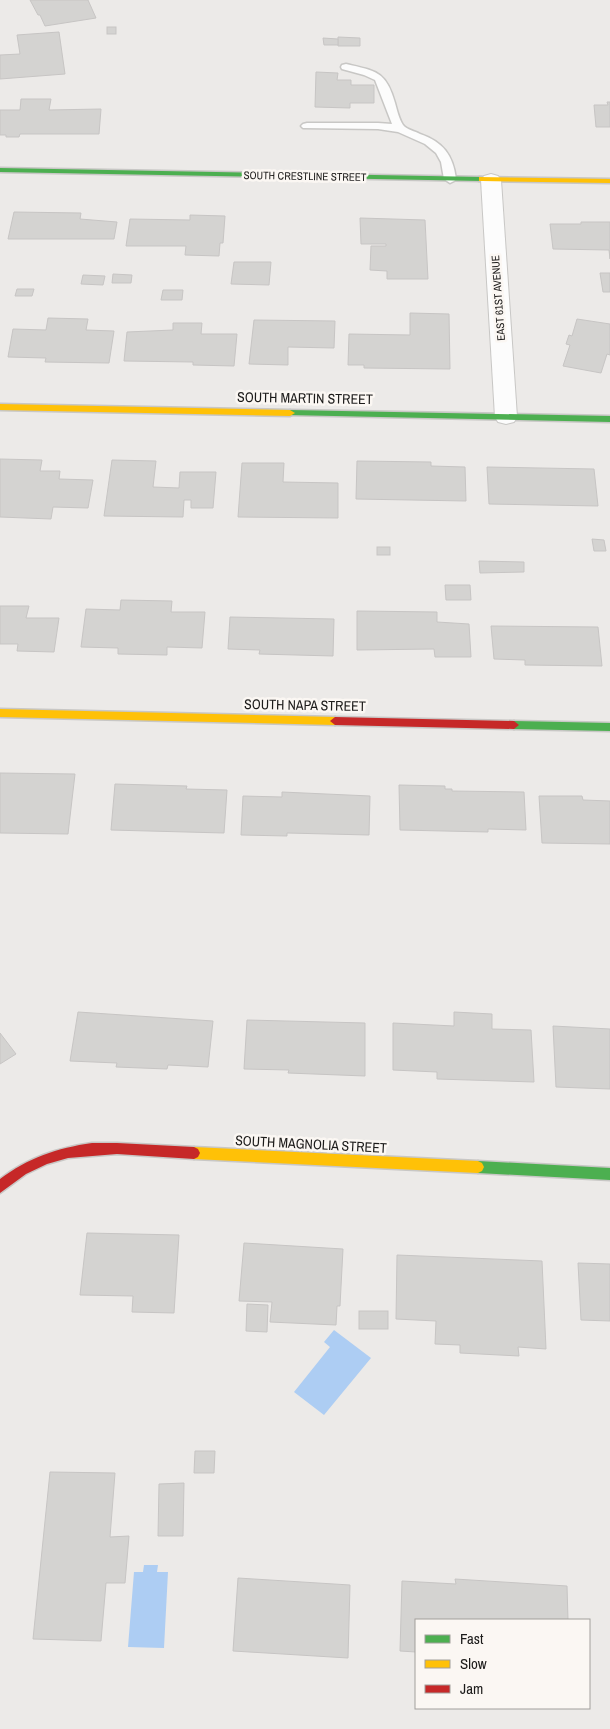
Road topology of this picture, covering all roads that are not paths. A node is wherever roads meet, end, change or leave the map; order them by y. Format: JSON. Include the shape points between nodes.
{"nodes":[{"id":1,"x":346,"y":67,"type":"dead end"},
{"id":2,"x":308,"y":126,"type":"dead end"},
{"id":3,"x":401,"y":130,"type":"junction"},
{"id":4,"x":0,"y":170,"type":"edge"},
{"id":5,"x":450,"y":179,"type":"junction"},
{"id":6,"x":491,"y":180,"type":"junction"},
{"id":7,"x":610,"y":181,"type":"edge"},
{"id":8,"x":0,"y":407,"type":"edge"},
{"id":9,"x":506,"y":416,"type":"junction"},
{"id":10,"x":610,"y":419,"type":"edge"},
{"id":11,"x":0,"y":713,"type":"edge"},
{"id":12,"x":610,"y":727,"type":"edge"},
{"id":13,"x":610,"y":1174,"type":"edge"},
{"id":14,"x":0,"y":1187,"type":"edge"}],
"edges":[{"from":1,"to":3,"type":"lane","via":[[380,79]]},
{"from":2,"to":3,"type":"lane","via":[[378,126]]},
{"from":3,"to":5,"type":"lane","via":[[439,147],[445,156]]},
{"from":4,"to":5,"type":"street","name":"SOUTH CRESTLINE STREET"},
{"from":5,"to":6,"type":"street","name":"SOUTH CRESTLINE STREET"},
{"from":6,"to":7,"type":"street","name":"SOUTH CRESTLINE STREET"},
{"from":6,"to":9,"type":"street","name":"EAST 61ST AVENUE"},
{"from":8,"to":9,"type":"street","name":"SOUTH MARTIN STREET"},
{"from":9,"to":10,"type":"street","name":"SOUTH MARTIN STREET"},
{"from":11,"to":12,"type":"street","name":"SOUTH NAPA STREET"},
{"from":13,"to":14,"type":"street","name":"SOUTH MAGNOLIA STREET","via":[[100,1148],[41,1158],[15,1171]]}]}
